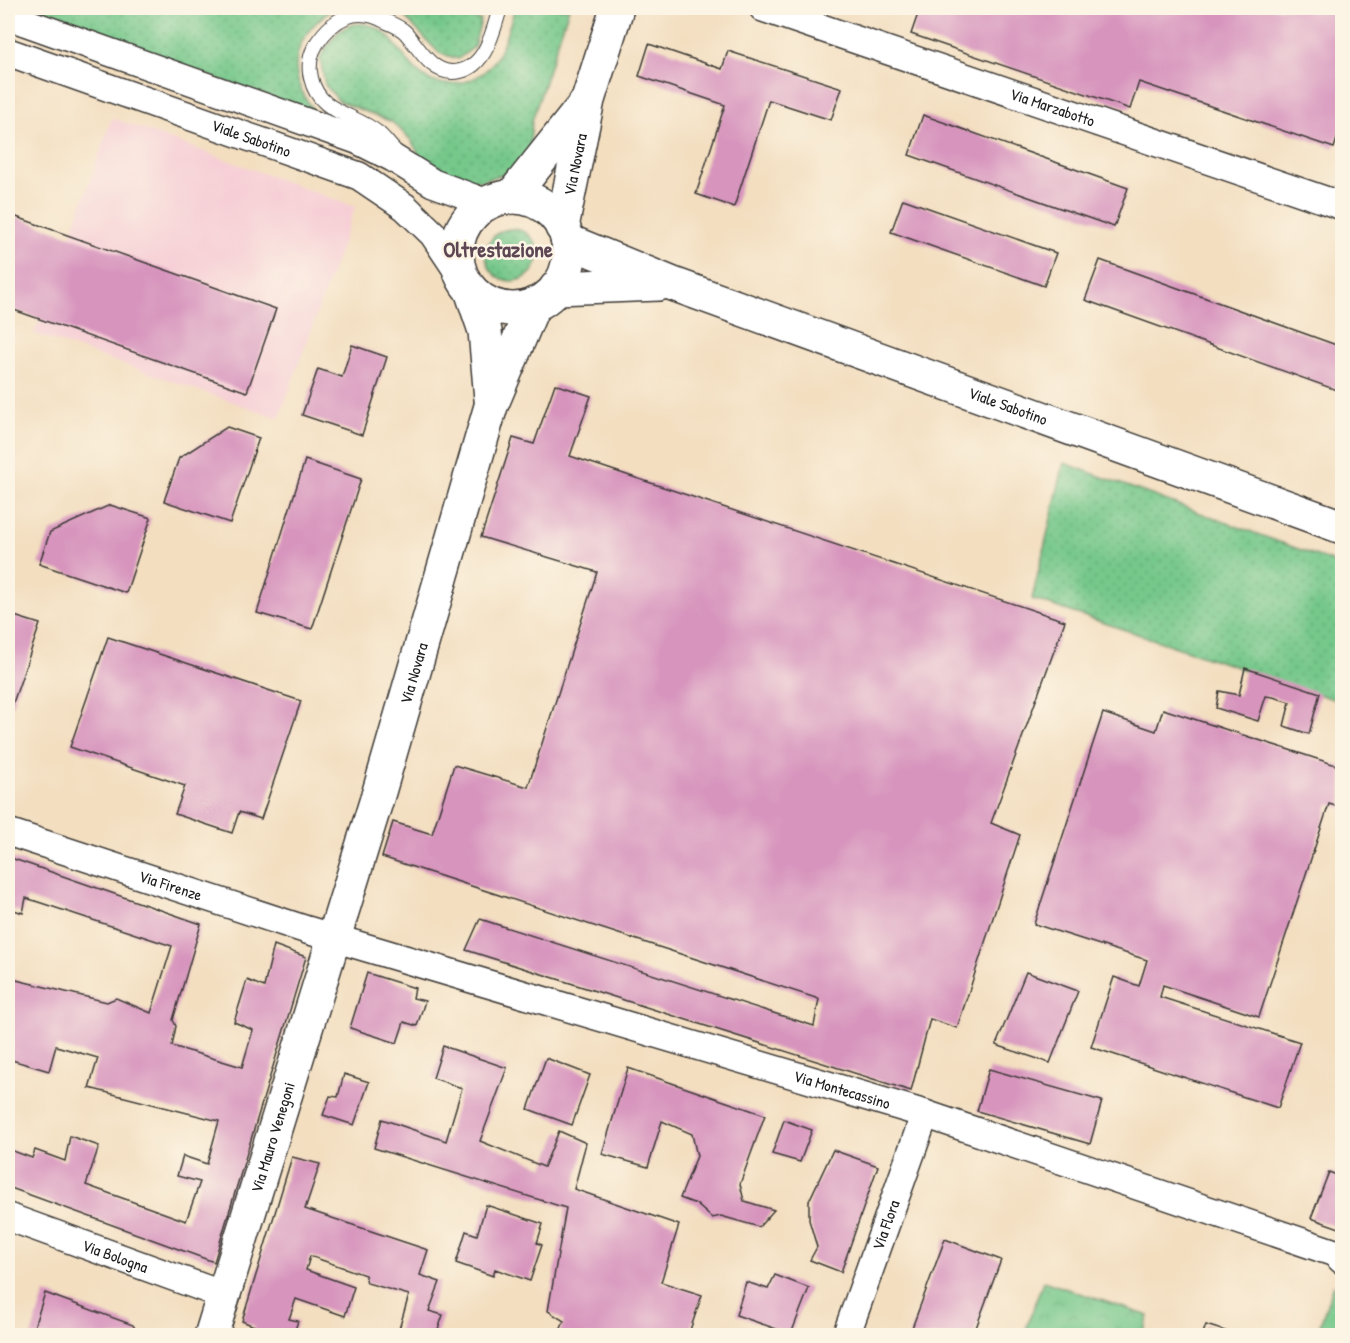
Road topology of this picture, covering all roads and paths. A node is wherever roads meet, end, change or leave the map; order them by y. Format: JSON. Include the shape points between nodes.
{"nodes":[{"id":1,"x":498,"y":8,"type":"edge"},
{"id":2,"x":763,"y":8,"type":"edge"},
{"id":3,"x":611,"y":14,"type":"edge"},
{"id":4,"x":8,"y":16,"type":"edge"},
{"id":5,"x":8,"y":52,"type":"edge"},
{"id":6,"x":588,"y":100,"type":"junction"},
{"id":7,"x":417,"y":173,"type":"junction"},
{"id":8,"x":499,"y":200,"type":"junction"},
{"id":9,"x":1342,"y":206,"type":"edge"},
{"id":10,"x":565,"y":234,"type":"junction"},
{"id":11,"x":467,"y":284,"type":"junction"},
{"id":12,"x":673,"y":284,"type":"junction"},
{"id":13,"x":545,"y":296,"type":"junction"},
{"id":14,"x":491,"y":406,"type":"junction"},
{"id":15,"x":1342,"y":527,"type":"edge"},
{"id":16,"x":8,"y":832,"type":"edge"},
{"id":17,"x":334,"y":938,"type":"junction"},
{"id":18,"x":925,"y":1114,"type":"junction"},
{"id":19,"x":8,"y":1217,"type":"edge"},
{"id":20,"x":1342,"y":1260,"type":"edge"},
{"id":21,"x":223,"y":1295,"type":"junction"},
{"id":22,"x":211,"y":1335,"type":"edge"},
{"id":23,"x":846,"y":1335,"type":"edge"}],
"edges":[{"from":1,"to":7,"type":"lane","via":[[490,44],[473,65],[452,72],[432,65],[403,30],[376,16],[353,12],[328,27],[311,51],[309,71],[318,97],[332,110],[378,133]]},
{"from":2,"to":9,"type":"street","name":"Via Marzabotto"},
{"from":3,"to":6,"type":"street","name":"Via Novara"},
{"from":4,"to":7,"type":"street","name":"Viale Sabotino","via":[[357,140]]},
{"from":5,"to":11,"type":"street","name":"Viale Sabotino","via":[[359,176],[405,207],[433,234]]},
{"from":6,"to":8,"type":"street","name":"Via Novara"},
{"from":6,"to":10,"type":"street","name":"Via Novara"},
{"from":7,"to":8,"type":"street","name":"Viale Sabotino","via":[[433,183]]},
{"from":8,"to":10,"type":"street","via":[[541,205],[553,214]]},
{"from":8,"to":11,"type":"street","via":[[473,213],[463,227],[457,243],[457,260]]},
{"from":10,"to":12,"type":"street","name":"Viale Sabotino"},
{"from":10,"to":13,"type":"street","via":[[565,274]]},
{"from":11,"to":13,"type":"street","via":[[486,303],[502,308],[518,309]]},
{"from":11,"to":14,"type":"street","name":"Via Novara","via":[[484,331]]},
{"from":12,"to":13,"type":"street","name":"Viale Sabotino"},
{"from":12,"to":15,"type":"street","name":"Viale Sabotino"},
{"from":13,"to":14,"type":"street","name":"Via Novara"},
{"from":14,"to":17,"type":"street","name":"Via Novara"},
{"from":16,"to":17,"type":"street","name":"Via Firenze"},
{"from":17,"to":18,"type":"street","name":"Via Montecassino"},
{"from":17,"to":21,"type":"street","name":"Via Mauro Venegoni"},
{"from":18,"to":20,"type":"street","name":"Via Montecassino","via":[[1335,1253]]},
{"from":18,"to":23,"type":"street","name":"Via Flora"},
{"from":19,"to":21,"type":"street","name":"Via Bologna"},
{"from":21,"to":22,"type":"street","name":"Via Mauro Venegoni"}]}
